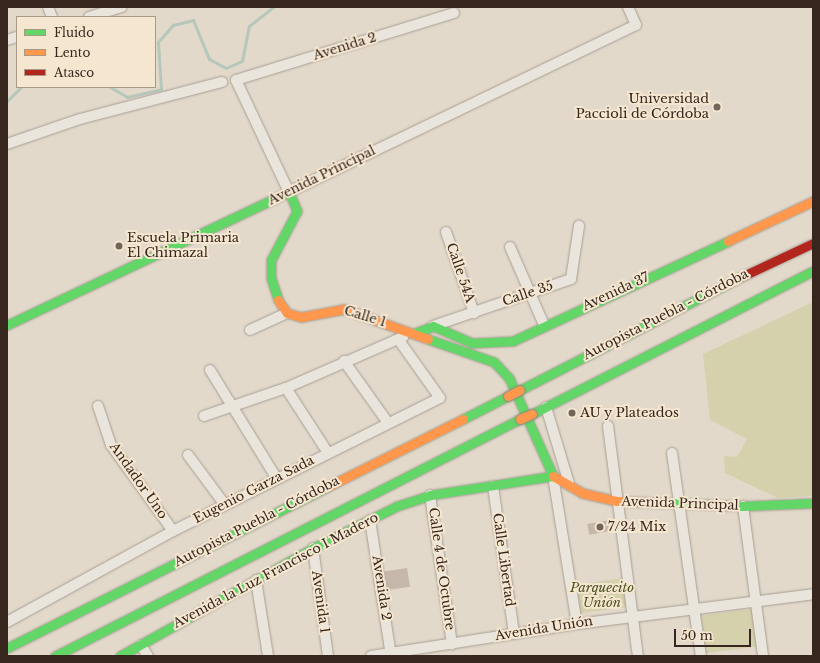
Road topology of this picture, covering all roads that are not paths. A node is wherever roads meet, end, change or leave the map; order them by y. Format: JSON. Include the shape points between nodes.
{"nodes":[{"id":1,"x":121,"y":7,"type":"edge"},
{"id":2,"x":628,"y":7,"type":"edge"},
{"id":3,"x":454,"y":13,"type":"dead end"},
{"id":4,"x":92,"y":16,"type":"edge"},
{"id":5,"x":222,"y":82,"type":"dead end"},
{"id":6,"x":7,"y":144,"type":"edge"},
{"id":7,"x":289,"y":192,"type":"junction"},
{"id":8,"x":813,"y":202,"type":"edge"},
{"id":9,"x":579,"y":226,"type":"dead end"},
{"id":10,"x":446,"y":232,"type":"dead end"},
{"id":11,"x":813,"y":243,"type":"edge"},
{"id":12,"x":510,"y":247,"type":"dead end"},
{"id":13,"x":813,"y":271,"type":"edge"},
{"id":14,"x":530,"y":294,"type":"junction"},
{"id":15,"x":287,"y":313,"type":"junction"},
{"id":16,"x":474,"y":313,"type":"junction"},
{"id":17,"x":7,"y":325,"type":"edge"},
{"id":18,"x":544,"y":325,"type":"junction"},
{"id":19,"x":433,"y":326,"type":"junction"},
{"id":20,"x":250,"y":330,"type":"dead end"},
{"id":21,"x":415,"y":333,"type":"junction"},
{"id":22,"x":398,"y":339,"type":"junction"},
{"id":23,"x":344,"y":361,"type":"junction"},
{"id":24,"x":210,"y":370,"type":"dead end"},
{"id":25,"x":286,"y":388,"type":"junction"},
{"id":26,"x":234,"y":405,"type":"junction"},
{"id":27,"x":98,"y":406,"type":"dead end"},
{"id":28,"x":546,"y":407,"type":"junction"},
{"id":29,"x":204,"y":416,"type":"dead end"},
{"id":30,"x":388,"y":423,"type":"junction"},
{"id":31,"x":608,"y":426,"type":"dead end"},
{"id":32,"x":328,"y":453,"type":"junction"},
{"id":33,"x":672,"y":453,"type":"dead end"},
{"id":34,"x":188,"y":454,"type":"dead end"},
{"id":35,"x":553,"y":476,"type":"junction"},
{"id":36,"x":277,"y":479,"type":"junction"},
{"id":37,"x":569,"y":483,"type":"junction"},
{"id":38,"x":493,"y":486,"type":"junction"},
{"id":39,"x":430,"y":495,"type":"junction"},
{"id":40,"x":617,"y":502,"type":"junction"},
{"id":41,"x":813,"y":503,"type":"edge"},
{"id":42,"x":225,"y":505,"type":"junction"},
{"id":43,"x":680,"y":506,"type":"junction"},
{"id":44,"x":743,"y":506,"type":"junction"},
{"id":45,"x":370,"y":520,"type":"junction"},
{"id":46,"x":173,"y":531,"type":"junction"},
{"id":47,"x":313,"y":548,"type":"junction"},
{"id":48,"x":256,"y":580,"type":"junction"},
{"id":49,"x":813,"y":594,"type":"edge"},
{"id":50,"x":755,"y":602,"type":"junction"},
{"id":51,"x":695,"y":609,"type":"junction"},
{"id":52,"x":635,"y":616,"type":"junction"},
{"id":53,"x":7,"y":622,"type":"edge"},
{"id":54,"x":577,"y":624,"type":"junction"},
{"id":55,"x":514,"y":634,"type":"junction"},
{"id":56,"x":452,"y":644,"type":"junction"},
{"id":57,"x":141,"y":645,"type":"junction"},
{"id":58,"x":7,"y":648,"type":"edge"},
{"id":59,"x":391,"y":655,"type":"edge"},
{"id":60,"x":55,"y":656,"type":"edge"},
{"id":61,"x":120,"y":656,"type":"edge"},
{"id":62,"x":148,"y":656,"type":"edge"},
{"id":63,"x":268,"y":656,"type":"edge"},
{"id":64,"x":328,"y":656,"type":"edge"},
{"id":65,"x":371,"y":656,"type":"edge"},
{"id":66,"x":638,"y":656,"type":"edge"},
{"id":67,"x":701,"y":656,"type":"edge"},
{"id":68,"x":763,"y":656,"type":"edge"}],
"edges":[{"from":1,"to":4,"type":"street"},
{"from":2,"to":7,"type":"street","name":"Avenida Principal","via":[[636,25]]},
{"from":3,"to":7,"type":"street","name":"Avenida 2","via":[[236,80]]},
{"from":5,"to":6,"type":"street","via":[[80,119]]},
{"from":7,"to":15,"type":"main road","via":[[297,211],[271,260],[270,278],[274,295]]},
{"from":7,"to":17,"type":"main road","name":"Avenida Principal"},
{"from":8,"to":18,"type":"main road","name":"Avenida 37"},
{"from":9,"to":14,"type":"street","name":"Calle 35","via":[[574,277]]},
{"from":10,"to":16,"type":"street","name":"Calle 54A"},
{"from":11,"to":58,"type":"main road","name":"Autopista Puebla - Córdoba","bridge":true,"via":[[711,292]]},
{"from":12,"to":14,"type":"street"},
{"from":13,"to":28,"type":"main road","name":"Autopista Puebla - Córdoba"},
{"from":14,"to":16,"type":"street","name":"Calle 35"},
{"from":14,"to":18,"type":"street"},
{"from":15,"to":20,"type":"street"},
{"from":15,"to":21,"type":"main road","name":"Calle 1","via":[[302,317],[344,309]]},
{"from":16,"to":19,"type":"street","name":"Calle 35"},
{"from":18,"to":19,"type":"main road","name":"Avenida 37","via":[[512,341],[492,344],[472,343]]},
{"from":19,"to":21,"type":"main road"},
{"from":21,"to":22,"type":"street"},
{"from":21,"to":35,"type":"main road","name":"Calle 1","via":[[494,362],[503,369]]},
{"from":22,"to":23,"type":"street"},
{"from":22,"to":30,"type":"street","name":"Eugenio Garza Sada","via":[[440,398]]},
{"from":23,"to":25,"type":"street"},
{"from":23,"to":30,"type":"street"},
{"from":24,"to":26,"type":"street"},
{"from":25,"to":26,"type":"street"},
{"from":25,"to":32,"type":"street"},
{"from":26,"to":29,"type":"street"},
{"from":26,"to":36,"type":"street"},
{"from":27,"to":46,"type":"street","name":"Andador Uno","via":[[111,445]]},
{"from":28,"to":37,"type":"street"},
{"from":28,"to":60,"type":"main road","name":"Autopista Puebla - Córdoba","bridge":true},
{"from":30,"to":32,"type":"street","name":"Eugenio Garza Sada"},
{"from":31,"to":40,"type":"street"},
{"from":32,"to":36,"type":"street","name":"Eugenio Garza Sada"},
{"from":33,"to":43,"type":"street"},
{"from":34,"to":42,"type":"street"},
{"from":35,"to":37,"type":"main road","name":"Avenida Principal"},
{"from":35,"to":38,"type":"main road","name":"Avenida la Luz Francisco I Madero"},
{"from":35,"to":54,"type":"street"},
{"from":36,"to":42,"type":"street","name":"Eugenio Garza Sada"},
{"from":37,"to":40,"type":"main road","name":"Avenida Principal","via":[[582,493]]},
{"from":38,"to":39,"type":"main road","name":"Avenida la Luz Francisco I Madero"},
{"from":38,"to":55,"type":"street","name":"Calle Libertad"},
{"from":39,"to":45,"type":"main road","name":"Avenida la Luz Francisco I Madero"},
{"from":39,"to":56,"type":"street","name":"Calle 4 de Octubre"},
{"from":40,"to":43,"type":"main road","name":"Avenida Principal"},
{"from":40,"to":52,"type":"street"},
{"from":41,"to":44,"type":"main road","name":"Avenida Principal"},
{"from":42,"to":46,"type":"street","name":"Eugenio Garza Sada"},
{"from":43,"to":44,"type":"main road","name":"Avenida Principal"},
{"from":43,"to":51,"type":"street"},
{"from":44,"to":50,"type":"street"},
{"from":45,"to":47,"type":"main road","name":"Avenida la Luz Francisco I Madero"},
{"from":45,"to":59,"type":"street","name":"Avenida 2"},
{"from":46,"to":53,"type":"street","name":"Eugenio Garza Sada"},
{"from":47,"to":48,"type":"main road","name":"Avenida la Luz Francisco I Madero"},
{"from":47,"to":64,"type":"street","name":"Avenida 1"},
{"from":48,"to":57,"type":"main road","name":"Avenida la Luz Francisco I Madero"},
{"from":48,"to":63,"type":"street"},
{"from":49,"to":50,"type":"street","name":"Avenida Unión"},
{"from":50,"to":51,"type":"street","name":"Avenida Unión"},
{"from":50,"to":68,"type":"street"},
{"from":51,"to":52,"type":"street","name":"Avenida Unión"},
{"from":51,"to":67,"type":"street"},
{"from":52,"to":54,"type":"street","name":"Avenida Unión"},
{"from":52,"to":66,"type":"street"},
{"from":54,"to":55,"type":"street","name":"Avenida Unión"},
{"from":55,"to":56,"type":"street","name":"Avenida Unión"},
{"from":56,"to":59,"type":"street","name":"Avenida Unión"},
{"from":57,"to":61,"type":"main road","name":"Avenida la Luz Francisco I Madero"},
{"from":57,"to":62,"type":"street"},
{"from":59,"to":65,"type":"street","name":"Avenida Unión"}]}
